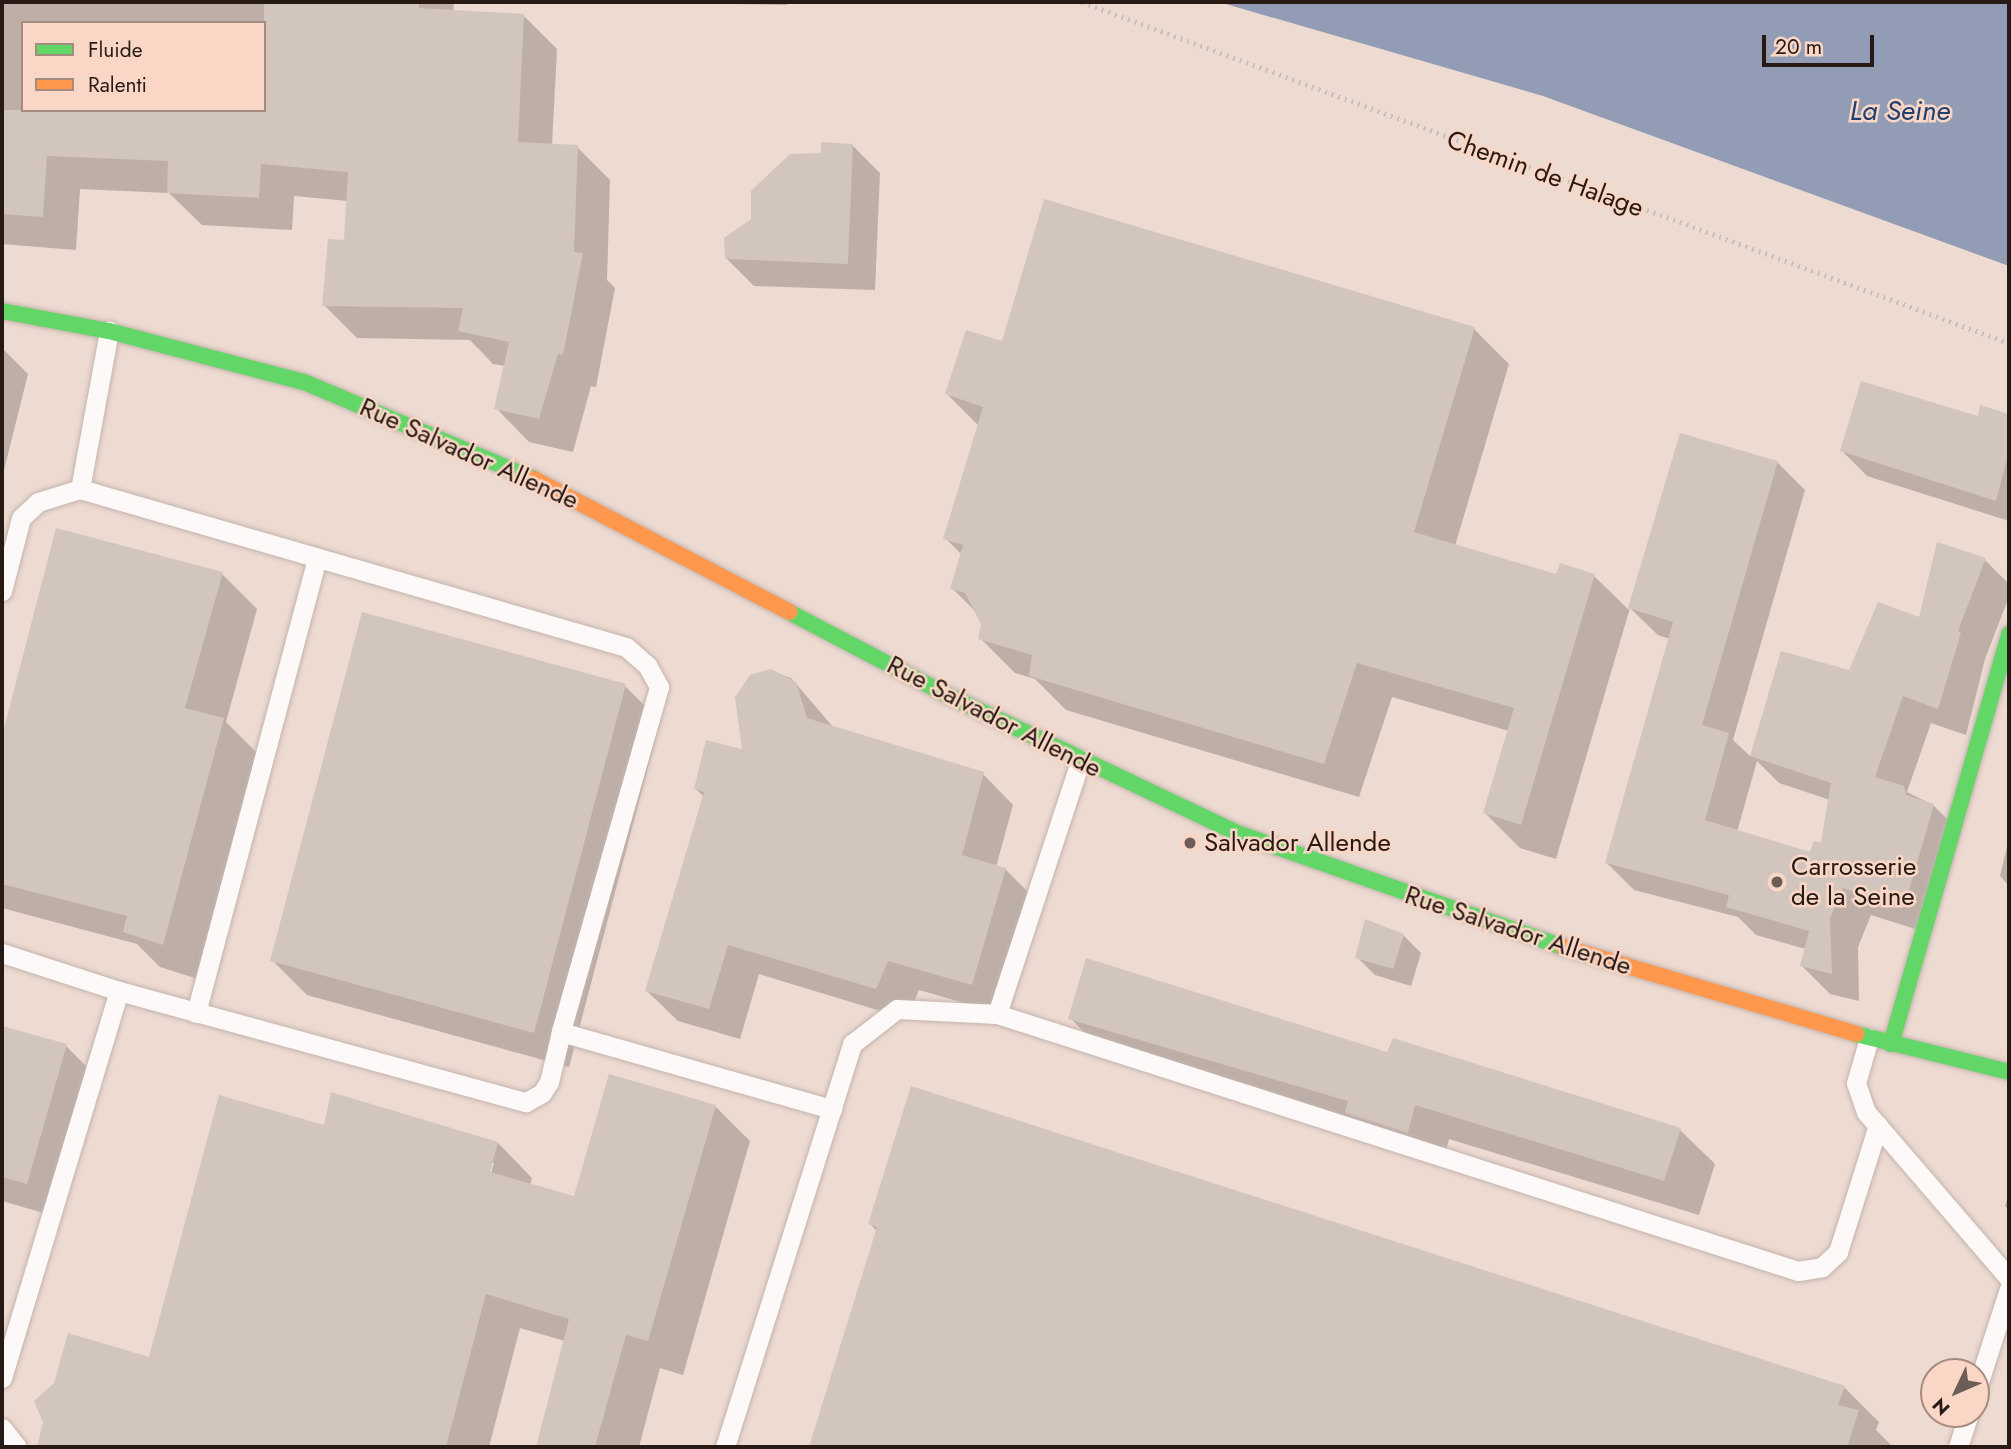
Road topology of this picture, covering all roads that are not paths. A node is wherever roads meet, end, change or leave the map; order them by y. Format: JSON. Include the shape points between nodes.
{"nodes":[{"id":1,"x":2,"y":311,"type":"edge"},
{"id":2,"x":109,"y":331,"type":"junction"},
{"id":3,"x":80,"y":489,"type":"junction"},
{"id":4,"x":317,"y":558,"type":"junction"},
{"id":5,"x":2,"y":591,"type":"edge"},
{"id":6,"x":2009,"y":634,"type":"edge"},
{"id":7,"x":1081,"y":760,"type":"junction"},
{"id":8,"x":2,"y":953,"type":"edge"},
{"id":9,"x":119,"y":991,"type":"junction"},
{"id":10,"x":196,"y":1013,"type":"junction"},
{"id":11,"x":997,"y":1014,"type":"junction"},
{"id":12,"x":561,"y":1032,"type":"junction"},
{"id":13,"x":1869,"y":1038,"type":"junction"},
{"id":14,"x":1891,"y":1044,"type":"junction"},
{"id":15,"x":2009,"y":1072,"type":"edge"},
{"id":16,"x":832,"y":1109,"type":"junction"},
{"id":17,"x":1878,"y":1125,"type":"junction"},
{"id":18,"x":2009,"y":1278,"type":"edge"},
{"id":19,"x":2009,"y":1289,"type":"edge"},
{"id":20,"x":1987,"y":1358,"type":"edge"},
{"id":21,"x":2,"y":1378,"type":"edge"},
{"id":22,"x":2,"y":1428,"type":"edge"},
{"id":23,"x":1964,"y":1428,"type":"edge"},
{"id":24,"x":17,"y":1447,"type":"edge"},
{"id":25,"x":725,"y":1447,"type":"edge"},
{"id":26,"x":1958,"y":1447,"type":"edge"}],
"edges":[{"from":1,"to":2,"type":"street","name":"Rue Salvador Allende"},
{"from":2,"to":3,"type":"lane"},
{"from":2,"to":7,"type":"street","name":"Rue Salvador Allende","via":[[304,382],[499,461]]},
{"from":3,"to":4,"type":"lane"},
{"from":3,"to":5,"type":"lane","via":[[38,502],[21,518]]},
{"from":4,"to":10,"type":"lane"},
{"from":4,"to":12,"type":"lane","via":[[626,647],[647,665],[659,687]]},
{"from":6,"to":14,"type":"street"},
{"from":7,"to":11,"type":"lane"},
{"from":7,"to":13,"type":"street","name":"Rue Salvador Allende","via":[[1237,833],[1491,925]]},
{"from":8,"to":9,"type":"lane"},
{"from":9,"to":10,"type":"lane"},
{"from":9,"to":21,"type":"lane"},
{"from":10,"to":12,"type":"lane","via":[[526,1102],[542,1093],[549,1082]]},
{"from":11,"to":16,"type":"lane","via":[[897,1009],[852,1044]]},
{"from":11,"to":17,"type":"lane","via":[[1798,1270],[1822,1268],[1838,1252]]},
{"from":12,"to":16,"type":"lane"},
{"from":13,"to":14,"type":"street","name":"Rue Salvador Allende"},
{"from":13,"to":17,"type":"lane","via":[[1856,1083],[1866,1112]]},
{"from":14,"to":15,"type":"street","name":"Rue Salvador Allende"},
{"from":16,"to":25,"type":"lane"},
{"from":17,"to":18,"type":"lane"},
{"from":19,"to":20,"type":"lane"},
{"from":22,"to":24,"type":"lane"},
{"from":23,"to":26,"type":"lane"}]}
